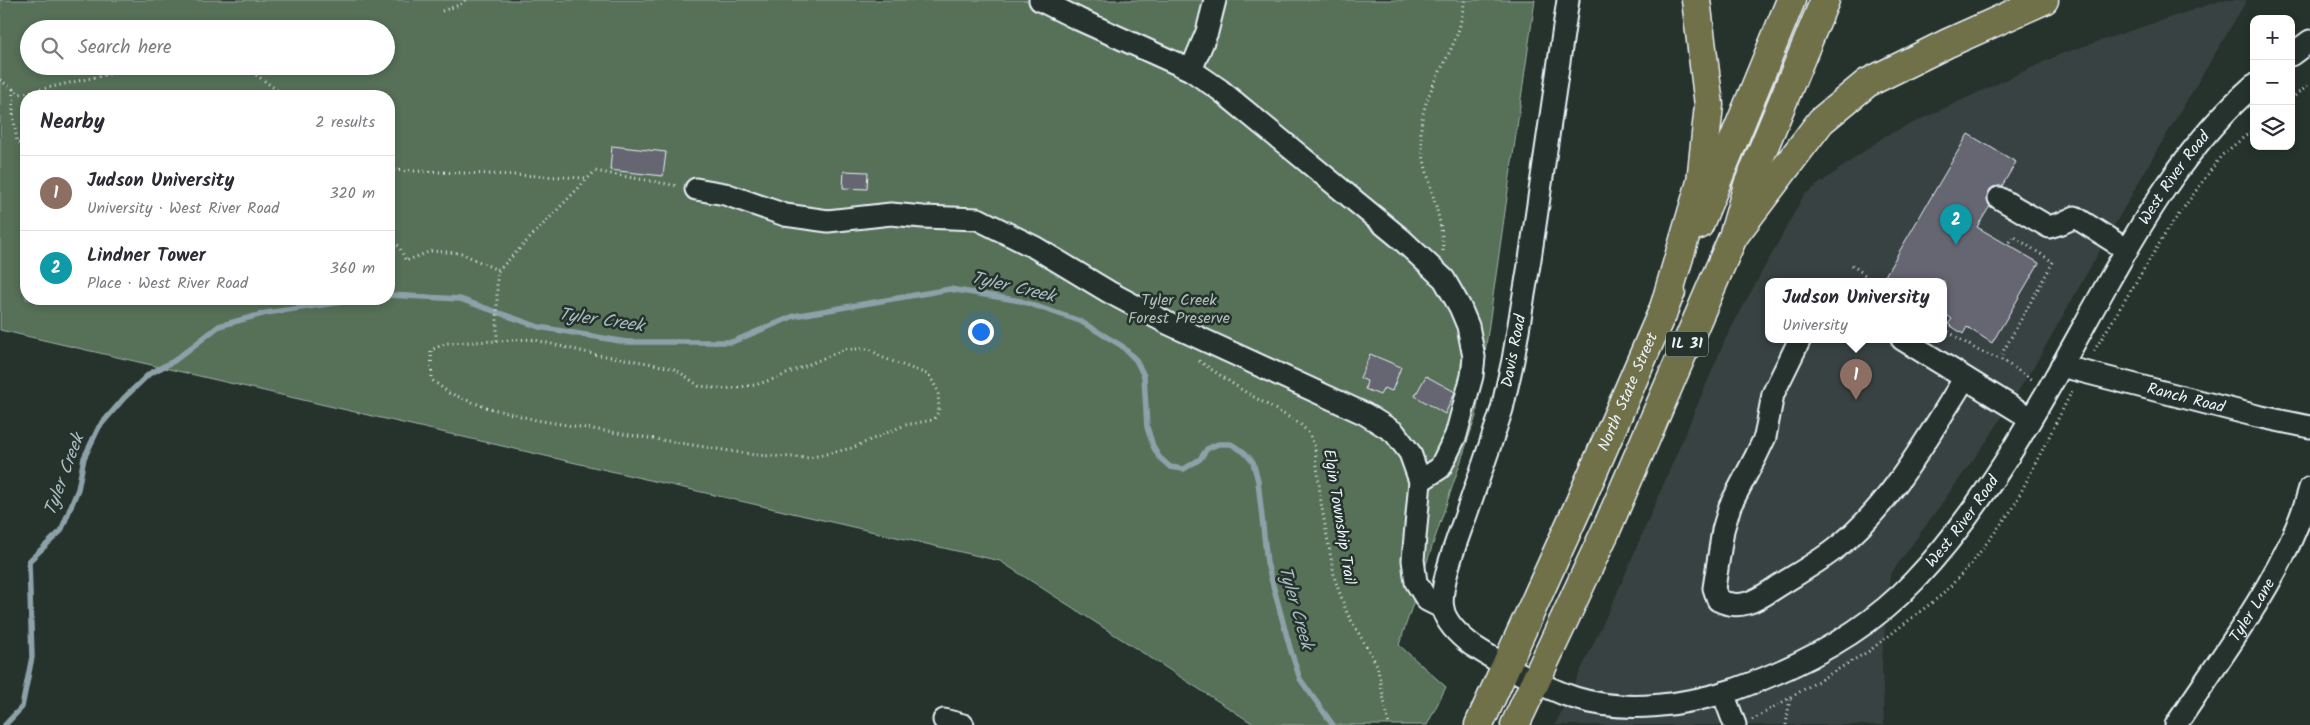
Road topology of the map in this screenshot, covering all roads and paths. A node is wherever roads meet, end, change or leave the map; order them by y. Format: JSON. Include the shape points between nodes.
{"nodes":[{"id":1,"x":465,"y":0,"type":"edge"},
{"id":2,"x":1040,"y":0,"type":"edge"},
{"id":3,"x":1215,"y":0,"type":"edge"},
{"id":4,"x":1465,"y":0,"type":"edge"},
{"id":5,"x":1568,"y":0,"type":"edge"},
{"id":6,"x":1696,"y":0,"type":"edge"},
{"id":7,"x":1791,"y":0,"type":"edge"},
{"id":8,"x":1825,"y":0,"type":"edge"},
{"id":9,"x":2044,"y":0,"type":"edge"},
{"id":10,"x":442,"y":11,"type":"dead end"},
{"id":11,"x":2310,"y":41,"type":"edge"},
{"id":12,"x":2295,"y":52,"type":"edge"},
{"id":13,"x":1191,"y":70,"type":"junction"},
{"id":14,"x":105,"y":75,"type":"edge"},
{"id":15,"x":256,"y":75,"type":"edge"},
{"id":16,"x":0,"y":80,"type":"edge"},
{"id":17,"x":2310,"y":84,"type":"edge"},
{"id":18,"x":13,"y":89,"type":"junction"},
{"id":19,"x":2250,"y":89,"type":"edge"},
{"id":20,"x":38,"y":90,"type":"edge"},
{"id":21,"x":277,"y":90,"type":"edge"},
{"id":22,"x":20,"y":94,"type":"edge"},
{"id":23,"x":2295,"y":96,"type":"edge"},
{"id":24,"x":20,"y":143,"type":"edge"},
{"id":25,"x":395,"y":170,"type":"edge"},
{"id":26,"x":589,"y":178,"type":"junction"},
{"id":27,"x":696,"y":189,"type":"joint"},
{"id":28,"x":1999,"y":198,"type":"dead end"},
{"id":29,"x":1732,"y":237,"type":"junction"},
{"id":30,"x":2009,"y":242,"type":"dead end"},
{"id":31,"x":395,"y":244,"type":"edge"},
{"id":32,"x":2126,"y":250,"type":"junction"},
{"id":33,"x":1852,"y":266,"type":"dead end"},
{"id":34,"x":501,"y":269,"type":"junction"},
{"id":35,"x":1869,"y":278,"type":"edge"},
{"id":36,"x":1444,"y":279,"type":"junction"},
{"id":37,"x":1662,"y":315,"type":"junction"},
{"id":38,"x":1947,"y":331,"type":"edge"},
{"id":39,"x":497,"y":341,"type":"junction"},
{"id":40,"x":1798,"y":343,"type":"edge"},
{"id":41,"x":1908,"y":343,"type":"edge"},
{"id":42,"x":1198,"y":360,"type":"dead end"},
{"id":43,"x":2002,"y":360,"type":"junction"},
{"id":44,"x":2061,"y":366,"type":"junction"},
{"id":45,"x":1965,"y":378,"type":"junction"},
{"id":46,"x":2049,"y":387,"type":"junction"},
{"id":47,"x":2069,"y":398,"type":"dead end"},
{"id":48,"x":2030,"y":418,"type":"junction"},
{"id":49,"x":2310,"y":428,"type":"edge"},
{"id":50,"x":1420,"y":481,"type":"junction"},
{"id":51,"x":2310,"y":488,"type":"edge"},
{"id":52,"x":1443,"y":608,"type":"junction"},
{"id":53,"x":1507,"y":665,"type":"junction"},
{"id":54,"x":1535,"y":682,"type":"junction"},
{"id":55,"x":1723,"y":693,"type":"junction"},
{"id":56,"x":1790,"y":697,"type":"dead end"},
{"id":57,"x":1389,"y":725,"type":"edge"},
{"id":58,"x":1479,"y":725,"type":"edge"},
{"id":59,"x":1515,"y":725,"type":"edge"},
{"id":60,"x":1735,"y":725,"type":"edge"},
{"id":61,"x":1786,"y":725,"type":"edge"},
{"id":62,"x":2176,"y":725,"type":"edge"}],
"edges":[{"from":1,"to":10,"type":"path"},
{"from":2,"to":13,"type":"street"},
{"from":3,"to":13,"type":"street","via":[[1207,32]]},
{"from":4,"to":36,"type":"path","via":[[1457,36],[1427,99],[1421,134],[1443,234]]},
{"from":5,"to":52,"type":"street","name":"Davis Road","via":[[1513,360],[1502,409],[1449,566]]},
{"from":6,"to":37,"type":"main road","via":[[1709,105],[1701,182]]},
{"from":7,"to":37,"type":"main road","name":"North State Street","number":"IL 31"},
{"from":8,"to":29,"type":"main road","number":"IL 31","via":[[1748,185]]},
{"from":9,"to":29,"type":"main road","via":[[1867,83],[1821,121]]},
{"from":11,"to":12,"type":"street"},
{"from":13,"to":36,"type":"street","via":[[1220,90],[1400,238]]},
{"from":14,"to":20,"type":"path"},
{"from":15,"to":21,"type":"path"},
{"from":16,"to":18,"type":"path"},
{"from":17,"to":23,"type":"path"},
{"from":18,"to":22,"type":"path"},
{"from":18,"to":24,"type":"path","via":[[13,113]]},
{"from":19,"to":32,"type":"street","name":"West River Road","via":[[2172,176]]},
{"from":25,"to":26,"type":"path"},
{"from":26,"to":27,"type":"path","via":[[595,171]]},
{"from":26,"to":34,"type":"path"},
{"from":27,"to":50,"type":"street","via":[[725,194],[785,215],[828,221],[891,214],[978,219],[1036,248],[1169,324],[1364,414],[1394,432],[1410,453]]},
{"from":28,"to":32,"type":"street","via":[[2049,226],[2075,217]]},
{"from":29,"to":54,"type":"main road","number":"IL 31","via":[[1608,528]]},
{"from":30,"to":43,"type":"path","via":[[2013,236],[2053,262],[2004,350]]},
{"from":31,"to":34,"type":"path","via":[[406,261],[431,252],[462,254]]},
{"from":32,"to":44,"type":"street","name":"West River Road"},
{"from":33,"to":35,"type":"path"},
{"from":34,"to":39,"type":"path","via":[[496,272]]},
{"from":36,"to":50,"type":"street","via":[[1468,326],[1474,357],[1472,376],[1456,435],[1440,468]]},
{"from":37,"to":53,"type":"main road","name":"North State Street","number":"IL 31"},
{"from":38,"to":43,"type":"path"},
{"from":39,"to":39,"type":"path","via":[[447,343],[430,350],[432,380],[450,393],[485,407],[536,420],[773,456],[809,458],[852,448],[905,426],[933,420],[939,411],[938,391],[929,375],[881,357],[870,349],[845,349],[756,385],[725,389],[699,386],[675,369],[648,363],[531,340]]},
{"from":40,"to":45,"type":"street","via":[[1773,394],[1764,437],[1730,506],[1723,530],[1714,588],[1718,600],[1729,605],[1754,601],[1832,552],[1857,529],[1888,494]]},
{"from":41,"to":45,"type":"street"},
{"from":42,"to":57,"type":"path","name":"Elgin Township Trail","via":[[1299,423],[1312,439],[1334,580],[1346,613],[1377,665]]},
{"from":43,"to":46,"type":"path"},
{"from":44,"to":46,"type":"street","name":"West River Road"},
{"from":44,"to":49,"type":"street","name":"Ranch Road"},
{"from":45,"to":48,"type":"street"},
{"from":46,"to":47,"type":"path"},
{"from":46,"to":48,"type":"street","name":"West River Road"},
{"from":48,"to":55,"type":"street","name":"West River Road","via":[[1964,524],[1913,583],[1885,608],[1825,650],[1781,672]]},
{"from":50,"to":52,"type":"street","via":[[1413,560],[1416,582],[1427,600]]},
{"from":51,"to":62,"type":"street","name":"Tyler Lane","via":[[2292,539],[2272,578]]},
{"from":52,"to":53,"type":"street","via":[[1458,633]]},
{"from":53,"to":54,"type":"street","name":"West River Road"},
{"from":53,"to":58,"type":"main road","name":"North State Street","number":"IL 31"},
{"from":54,"to":55,"type":"street","name":"West River Road","via":[[1578,699],[1618,706],[1648,706]]},
{"from":54,"to":59,"type":"main road","number":"IL 31"},
{"from":55,"to":60,"type":"street"},
{"from":56,"to":61,"type":"path"}]}
